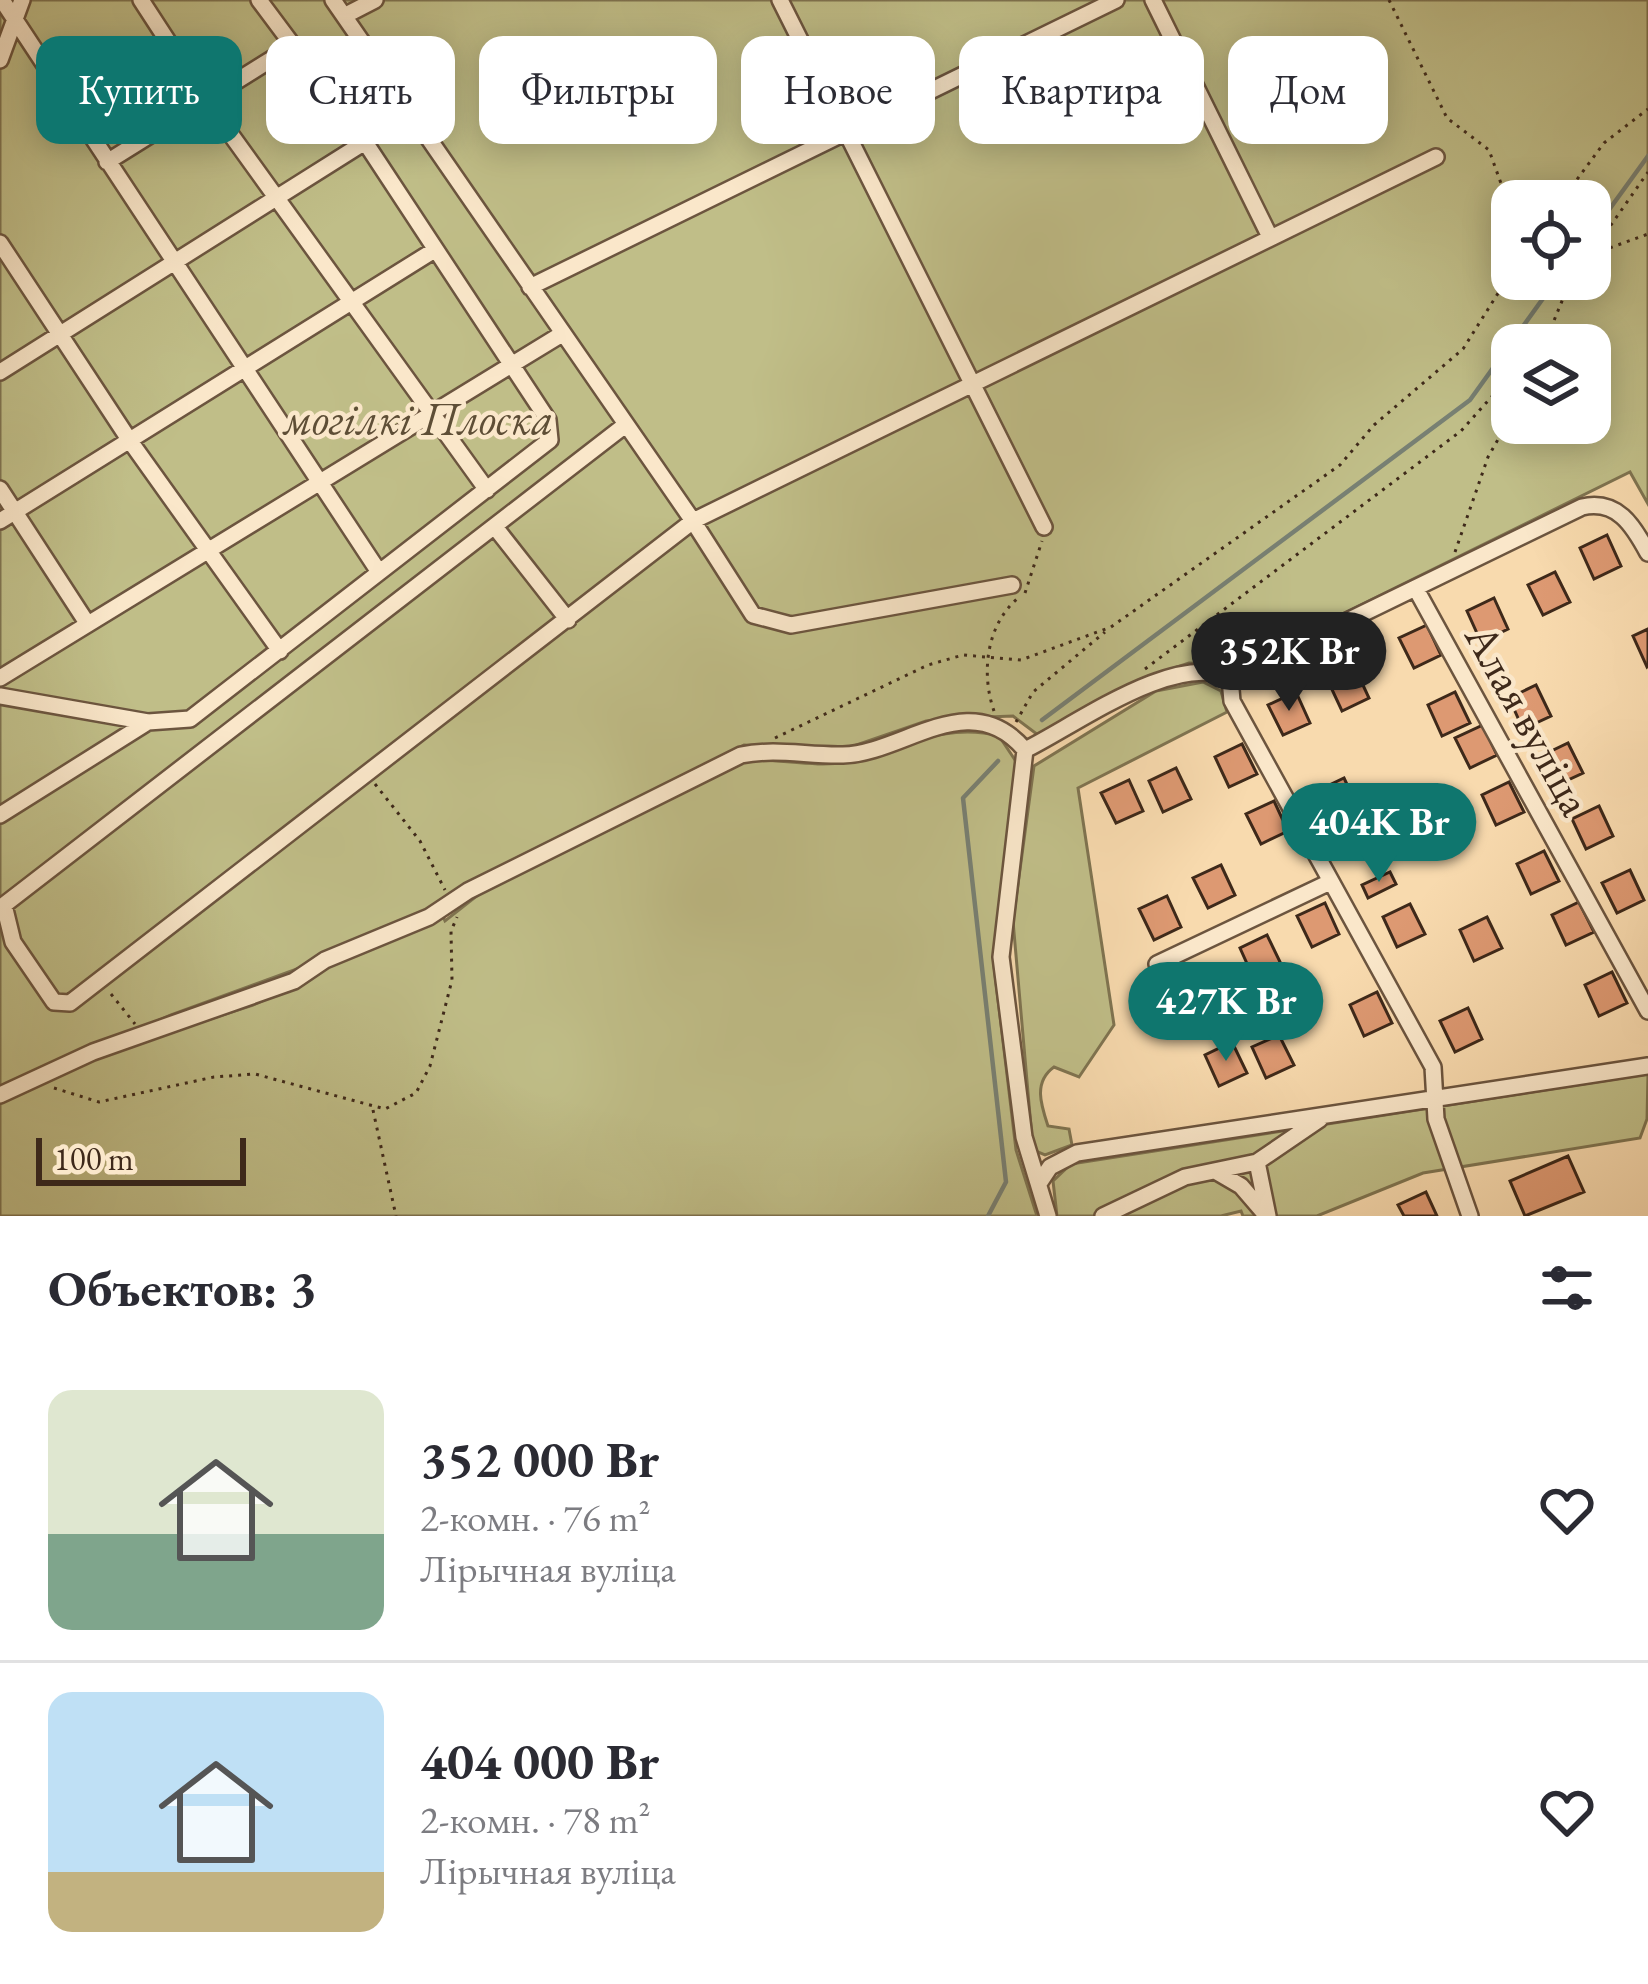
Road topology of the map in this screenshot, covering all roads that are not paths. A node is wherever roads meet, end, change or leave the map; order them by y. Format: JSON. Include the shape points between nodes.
{"nodes":[{"id":1,"x":2,"y":0,"type":"edge"},
{"id":2,"x":22,"y":0,"type":"edge"},
{"id":3,"x":169,"y":0,"type":"edge"},
{"id":4,"x":260,"y":0,"type":"edge"},
{"id":5,"x":333,"y":0,"type":"edge"},
{"id":6,"x":375,"y":0,"type":"edge"},
{"id":7,"x":780,"y":0,"type":"edge"},
{"id":8,"x":1116,"y":0,"type":"edge"},
{"id":9,"x":1153,"y":0,"type":"edge"},
{"id":10,"x":146,"y":6,"type":"edge"},
{"id":11,"x":344,"y":16,"type":"junction"},
{"id":12,"x":16,"y":18,"type":"junction"},
{"id":13,"x":165,"y":36,"type":"edge"},
{"id":14,"x":284,"y":36,"type":"edge"},
{"id":15,"x":798,"y":36,"type":"edge"},
{"id":16,"x":0,"y":60,"type":"edge"},
{"id":17,"x":935,"y":87,"type":"edge"},
{"id":18,"x":135,"y":144,"type":"edge"},
{"id":19,"x":237,"y":144,"type":"edge"},
{"id":20,"x":362,"y":144,"type":"edge"},
{"id":21,"x":366,"y":144,"type":"edge"},
{"id":22,"x":816,"y":144,"type":"edge"},
{"id":23,"x":851,"y":144,"type":"edge"},
{"id":24,"x":1436,"y":157,"type":"dead end"},
{"id":25,"x":106,"y":162,"type":"junction"},
{"id":26,"x":276,"y":198,"type":"junction"},
{"id":27,"x":1270,"y":237,"type":"junction"},
{"id":28,"x":0,"y":243,"type":"edge"},
{"id":29,"x":433,"y":251,"type":"junction"},
{"id":30,"x":172,"y":263,"type":"junction"},
{"id":31,"x":530,"y":287,"type":"junction"},
{"id":32,"x":350,"y":303,"type":"junction"},
{"id":33,"x":562,"y":334,"type":"junction"},
{"id":34,"x":60,"y":336,"type":"junction"},
{"id":35,"x":248,"y":367,"type":"junction"},
{"id":36,"x":509,"y":367,"type":"junction"},
{"id":37,"x":0,"y":372,"type":"edge"},
{"id":38,"x":975,"y":381,"type":"junction"},
{"id":39,"x":430,"y":414,"type":"junction"},
{"id":40,"x":624,"y":426,"type":"junction"},
{"id":41,"x":130,"y":441,"type":"junction"},
{"id":42,"x":320,"y":482,"type":"junction"},
{"id":43,"x":0,"y":489,"type":"edge"},
{"id":44,"x":487,"y":490,"type":"junction"},
{"id":45,"x":7,"y":516,"type":"edge"},
{"id":46,"x":693,"y":520,"type":"junction"},
{"id":47,"x":495,"y":527,"type":"junction"},
{"id":48,"x":1044,"y":527,"type":"dead end"},
{"id":49,"x":207,"y":551,"type":"junction"},
{"id":50,"x":1648,"y":553,"type":"edge"},
{"id":51,"x":379,"y":572,"type":"junction"},
{"id":52,"x":1012,"y":585,"type":"dead end"},
{"id":53,"x":1416,"y":589,"type":"junction"},
{"id":54,"x":568,"y":620,"type":"junction"},
{"id":55,"x":87,"y":622,"type":"junction"},
{"id":56,"x":280,"y":651,"type":"junction"},
{"id":57,"x":0,"y":677,"type":"edge"},
{"id":58,"x":1230,"y":678,"type":"junction"},
{"id":59,"x":0,"y":696,"type":"edge"},
{"id":60,"x":148,"y":722,"type":"junction"},
{"id":61,"x":1025,"y":750,"type":"junction"},
{"id":62,"x":0,"y":815,"type":"edge"},
{"id":63,"x":1330,"y":882,"type":"junction"},
{"id":64,"x":2,"y":907,"type":"edge"},
{"id":65,"x":6,"y":948,"type":"edge"},
{"id":66,"x":1157,"y":964,"type":"dead end"},
{"id":67,"x":1648,"y":1011,"type":"edge"},
{"id":68,"x":1648,"y":1066,"type":"edge"},
{"id":69,"x":0,"y":1095,"type":"edge"},
{"id":70,"x":1434,"y":1099,"type":"junction"},
{"id":71,"x":1322,"y":1118,"type":"junction"},
{"id":72,"x":1258,"y":1162,"type":"junction"},
{"id":73,"x":1217,"y":1172,"type":"junction"},
{"id":74,"x":1040,"y":1182,"type":"junction"},
{"id":75,"x":1048,"y":1216,"type":"edge"},
{"id":76,"x":1103,"y":1216,"type":"edge"},
{"id":77,"x":1268,"y":1216,"type":"edge"},
{"id":78,"x":1470,"y":1216,"type":"edge"}],
"edges":[{"from":1,"to":12,"type":"street"},
{"from":2,"to":12,"type":"street"},
{"from":3,"to":10,"type":"street"},
{"from":4,"to":14,"type":"street"},
{"from":5,"to":11,"type":"street"},
{"from":6,"to":11,"type":"street"},
{"from":7,"to":15,"type":"street"},
{"from":8,"to":17,"type":"street"},
{"from":9,"to":27,"type":"street"},
{"from":10,"to":13,"type":"street"},
{"from":11,"to":31,"type":"street"},
{"from":12,"to":16,"type":"street"},
{"from":12,"to":25,"type":"street"},
{"from":18,"to":25,"type":"street"},
{"from":19,"to":26,"type":"street"},
{"from":20,"to":26,"type":"street"},
{"from":21,"to":29,"type":"street"},
{"from":22,"to":31,"type":"street"},
{"from":23,"to":38,"type":"street"},
{"from":24,"to":27,"type":"street"},
{"from":25,"to":30,"type":"street"},
{"from":26,"to":30,"type":"street"},
{"from":26,"to":32,"type":"street"},
{"from":27,"to":38,"type":"street"},
{"from":28,"to":34,"type":"street"},
{"from":29,"to":32,"type":"street"},
{"from":29,"to":36,"type":"street"},
{"from":30,"to":34,"type":"street"},
{"from":30,"to":35,"type":"street"},
{"from":31,"to":33,"type":"street"},
{"from":32,"to":35,"type":"street"},
{"from":32,"to":39,"type":"street"},
{"from":33,"to":36,"type":"street"},
{"from":33,"to":40,"type":"street"},
{"from":34,"to":37,"type":"street"},
{"from":34,"to":41,"type":"street"},
{"from":35,"to":41,"type":"street"},
{"from":35,"to":42,"type":"street"},
{"from":36,"to":39,"type":"street"},
{"from":36,"to":44,"type":"street","via":[[548,420],[550,440]]},
{"from":38,"to":46,"type":"street"},
{"from":38,"to":48,"type":"street"},
{"from":39,"to":42,"type":"street"},
{"from":39,"to":44,"type":"street"},
{"from":40,"to":46,"type":"street"},
{"from":40,"to":47,"type":"street"},
{"from":41,"to":45,"type":"street"},
{"from":41,"to":49,"type":"street"},
{"from":42,"to":49,"type":"street"},
{"from":42,"to":51,"type":"street"},
{"from":43,"to":45,"type":"street"},
{"from":44,"to":51,"type":"street"},
{"from":45,"to":55,"type":"street"},
{"from":46,"to":52,"type":"street","via":[[753,615],[791,625]]},
{"from":46,"to":54,"type":"street"},
{"from":47,"to":54,"type":"street"},
{"from":47,"to":64,"type":"street"},
{"from":49,"to":55,"type":"street"},
{"from":49,"to":56,"type":"street"},
{"from":50,"to":53,"type":"street","via":[[1622,514],[1582,507]]},
{"from":51,"to":56,"type":"street"},
{"from":53,"to":58,"type":"street"},
{"from":53,"to":67,"type":"street","name":"Алая вуліца"},
{"from":54,"to":65,"type":"street","via":[[70,1003],[54,1002]]},
{"from":55,"to":57,"type":"street"},
{"from":56,"to":60,"type":"street","via":[[190,719]]},
{"from":58,"to":61,"type":"street","via":[[1190,670],[1152,683]]},
{"from":58,"to":63,"type":"street","via":[[1232,701]]},
{"from":59,"to":60,"type":"street"},
{"from":60,"to":62,"type":"street"},
{"from":61,"to":69,"type":"street","via":[[1004,729],[926,727],[847,756],[741,755],[294,981],[93,1052]]},
{"from":61,"to":74,"type":"street","via":[[1000,958],[1024,1137]]},
{"from":63,"to":66,"type":"street"},
{"from":63,"to":70,"type":"street","via":[[1433,1066]]},
{"from":64,"to":65,"type":"street"},
{"from":68,"to":70,"type":"street"},
{"from":70,"to":71,"type":"street"},
{"from":70,"to":78,"type":"street"},
{"from":71,"to":72,"type":"street"},
{"from":71,"to":74,"type":"street","via":[[1077,1153]]},
{"from":72,"to":73,"type":"street"},
{"from":72,"to":77,"type":"street"},
{"from":73,"to":76,"type":"street","via":[[1185,1177]]},
{"from":73,"to":77,"type":"street"},
{"from":74,"to":75,"type":"street"}]}
